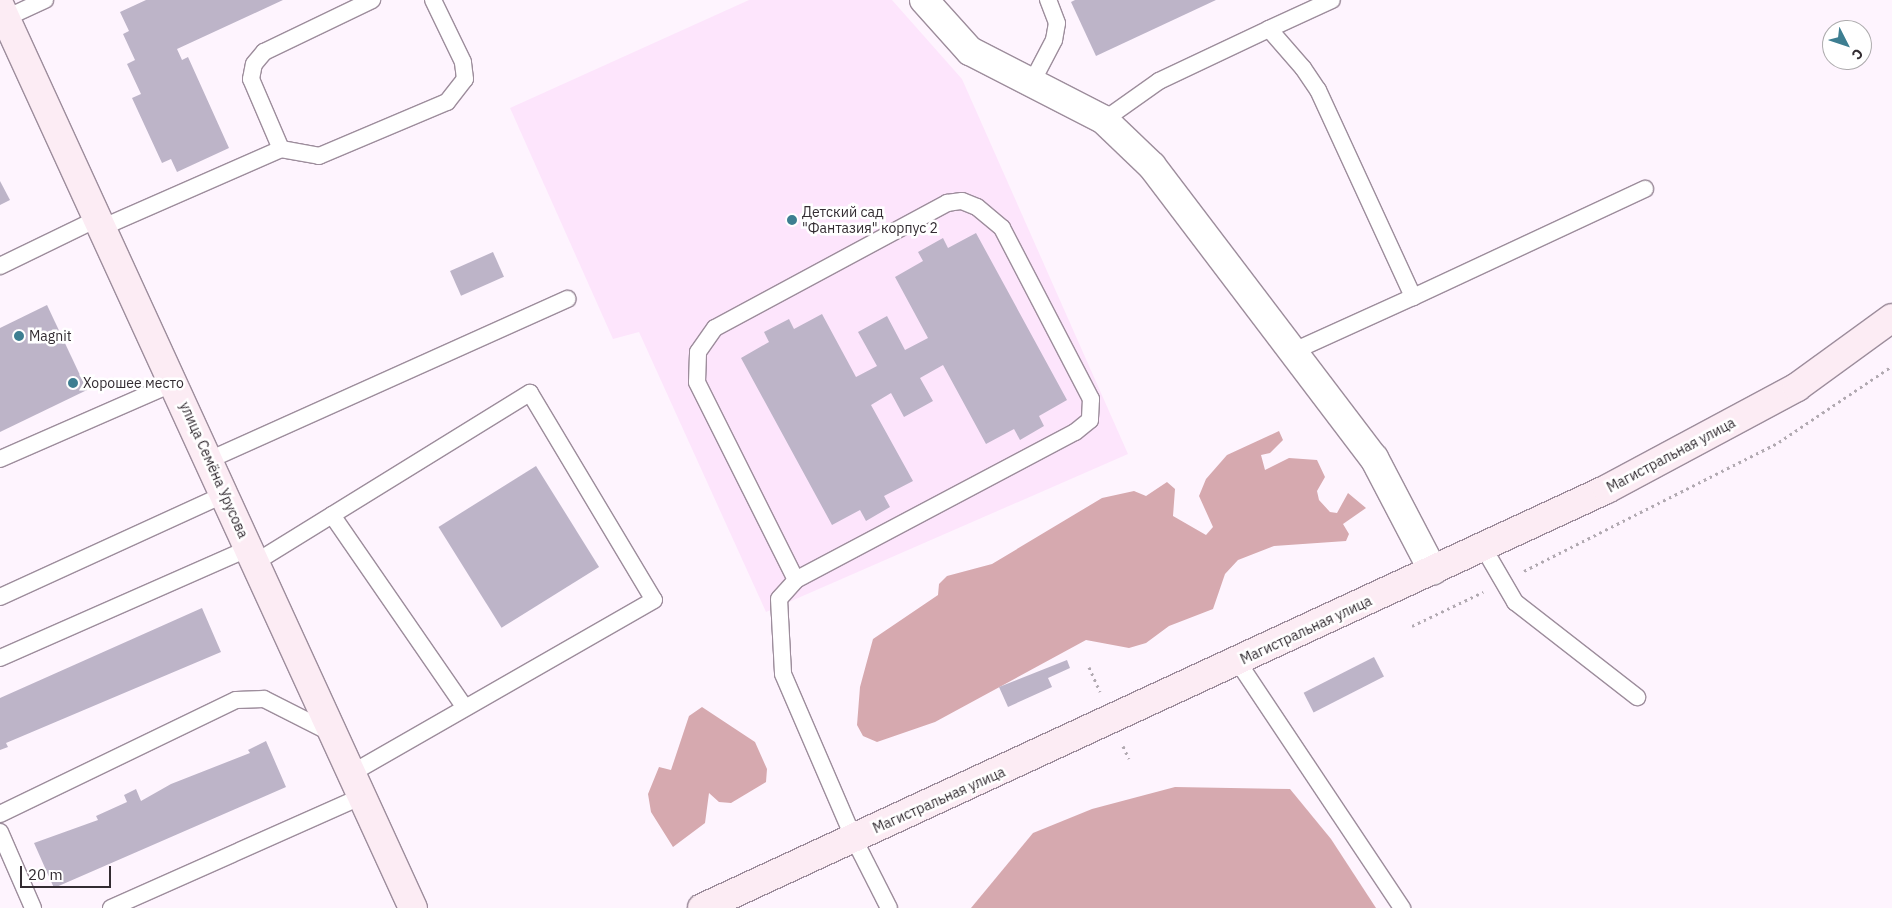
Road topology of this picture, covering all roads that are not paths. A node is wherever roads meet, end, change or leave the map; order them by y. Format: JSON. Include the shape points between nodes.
{"nodes":[{"id":1,"x":45,"y":0,"type":"edge"},
{"id":2,"x":372,"y":0,"type":"edge"},
{"id":3,"x":433,"y":0,"type":"edge"},
{"id":4,"x":924,"y":0,"type":"edge"},
{"id":5,"x":1048,"y":0,"type":"edge"},
{"id":6,"x":1332,"y":0,"type":"edge"},
{"id":7,"x":3,"y":12,"type":"edge"},
{"id":8,"x":1269,"y":29,"type":"junction"},
{"id":9,"x":1031,"y":84,"type":"junction"},
{"id":10,"x":1104,"y":120,"type":"junction"},
{"id":11,"x":281,"y":149,"type":"junction"},
{"id":12,"x":1645,"y":189,"type":"dead end"},
{"id":13,"x":99,"y":224,"type":"junction"},
{"id":14,"x":0,"y":266,"type":"edge"},
{"id":15,"x":1413,"y":297,"type":"junction"},
{"id":16,"x":566,"y":299,"type":"dead end"},
{"id":17,"x":1892,"y":318,"type":"edge"},
{"id":18,"x":1294,"y":351,"type":"junction"},
{"id":19,"x":174,"y":384,"type":"junction"},
{"id":20,"x":0,"y":459,"type":"edge"},
{"id":21,"x":209,"y":460,"type":"junction"},
{"id":22,"x":225,"y":494,"type":"junction"},
{"id":23,"x":332,"y":515,"type":"junction"},
{"id":24,"x":1483,"y":547,"type":"junction"},
{"id":25,"x":252,"y":555,"type":"junction"},
{"id":26,"x":1433,"y":571,"type":"junction"},
{"id":27,"x":796,"y":580,"type":"junction"},
{"id":28,"x":0,"y":596,"type":"edge"},
{"id":29,"x":0,"y":658,"type":"edge"},
{"id":30,"x":1238,"y":662,"type":"junction"},
{"id":31,"x":1637,"y":697,"type":"dead end"},
{"id":32,"x":465,"y":708,"type":"junction"},
{"id":33,"x":334,"y":734,"type":"junction"},
{"id":34,"x":357,"y":784,"type":"junction"},
{"id":35,"x":0,"y":814,"type":"edge"},
{"id":36,"x":0,"y":832,"type":"edge"},
{"id":37,"x":854,"y":839,"type":"junction"},
{"id":38,"x":33,"y":908,"type":"edge"},
{"id":39,"x":111,"y":908,"type":"edge"},
{"id":40,"x":413,"y":908,"type":"edge"},
{"id":41,"x":702,"y":908,"type":"edge"},
{"id":42,"x":889,"y":908,"type":"edge"},
{"id":43,"x":1402,"y":908,"type":"edge"}],
"edges":[{"from":1,"to":7,"type":"lane"},
{"from":2,"to":11,"type":"lane","via":[[264,52],[254,64],[251,78]]},
{"from":3,"to":11,"type":"lane","via":[[463,62],[465,80],[460,90],[447,102],[319,156]]},
{"from":4,"to":9,"type":"street","via":[[970,51]]},
{"from":5,"to":9,"type":"lane","via":[[1057,23],[1054,40]]},
{"from":6,"to":8,"type":"lane"},
{"from":7,"to":13,"type":"main road","name":"улица Семёна Урусова"},
{"from":8,"to":10,"type":"lane","via":[[1159,80]]},
{"from":8,"to":15,"type":"lane","via":[[1318,90]]},
{"from":9,"to":10,"type":"street"},
{"from":10,"to":18,"type":"street","via":[[1152,166],[1235,281]]},
{"from":11,"to":13,"type":"lane"},
{"from":12,"to":15,"type":"lane"},
{"from":13,"to":14,"type":"lane"},
{"from":13,"to":19,"type":"main road","name":"улица Семёна Урусова"},
{"from":15,"to":18,"type":"lane"},
{"from":16,"to":21,"type":"lane"},
{"from":17,"to":24,"type":"main road","name":"Магистральная улица","via":[[1797,387],[1728,425]]},
{"from":18,"to":26,"type":"street","via":[[1374,458]]},
{"from":19,"to":20,"type":"lane"},
{"from":19,"to":21,"type":"main road","name":"улица Семёна Урусова"},
{"from":21,"to":22,"type":"main road","name":"улица Семёна Урусова"},
{"from":22,"to":25,"type":"main road","name":"улица Семёна Урусова"},
{"from":22,"to":28,"type":"lane"},
{"from":23,"to":25,"type":"lane"},
{"from":23,"to":32,"type":"lane"},
{"from":23,"to":32,"type":"lane","via":[[530,393],[654,600]]},
{"from":24,"to":26,"type":"main road","name":"Магистральная улица"},
{"from":24,"to":31,"type":"lane","via":[[1501,583],[1515,602]]},
{"from":25,"to":29,"type":"lane"},
{"from":25,"to":33,"type":"main road","name":"улица Семёна Урусова"},
{"from":26,"to":30,"type":"main road","name":"Магистральная улица"},
{"from":27,"to":27,"type":"lane","via":[[697,382],[698,352],[715,328],[947,203],[962,201],[977,207],[1002,228],[1090,399],[1090,420],[1075,432]]},
{"from":27,"to":37,"type":"lane","via":[[779,599],[783,674]]},
{"from":30,"to":37,"type":"main road","name":"Магистральная улица"},
{"from":30,"to":43,"type":"lane"},
{"from":32,"to":34,"type":"lane"},
{"from":33,"to":34,"type":"main road","name":"улица Семёна Урусова"},
{"from":33,"to":35,"type":"lane","via":[[264,699],[236,700]]},
{"from":34,"to":39,"type":"lane"},
{"from":34,"to":40,"type":"main road","name":"улица Семёна Урусова"},
{"from":36,"to":38,"type":"lane"},
{"from":37,"to":41,"type":"main road","name":"Магистральная улица"},
{"from":37,"to":42,"type":"lane"}]}
